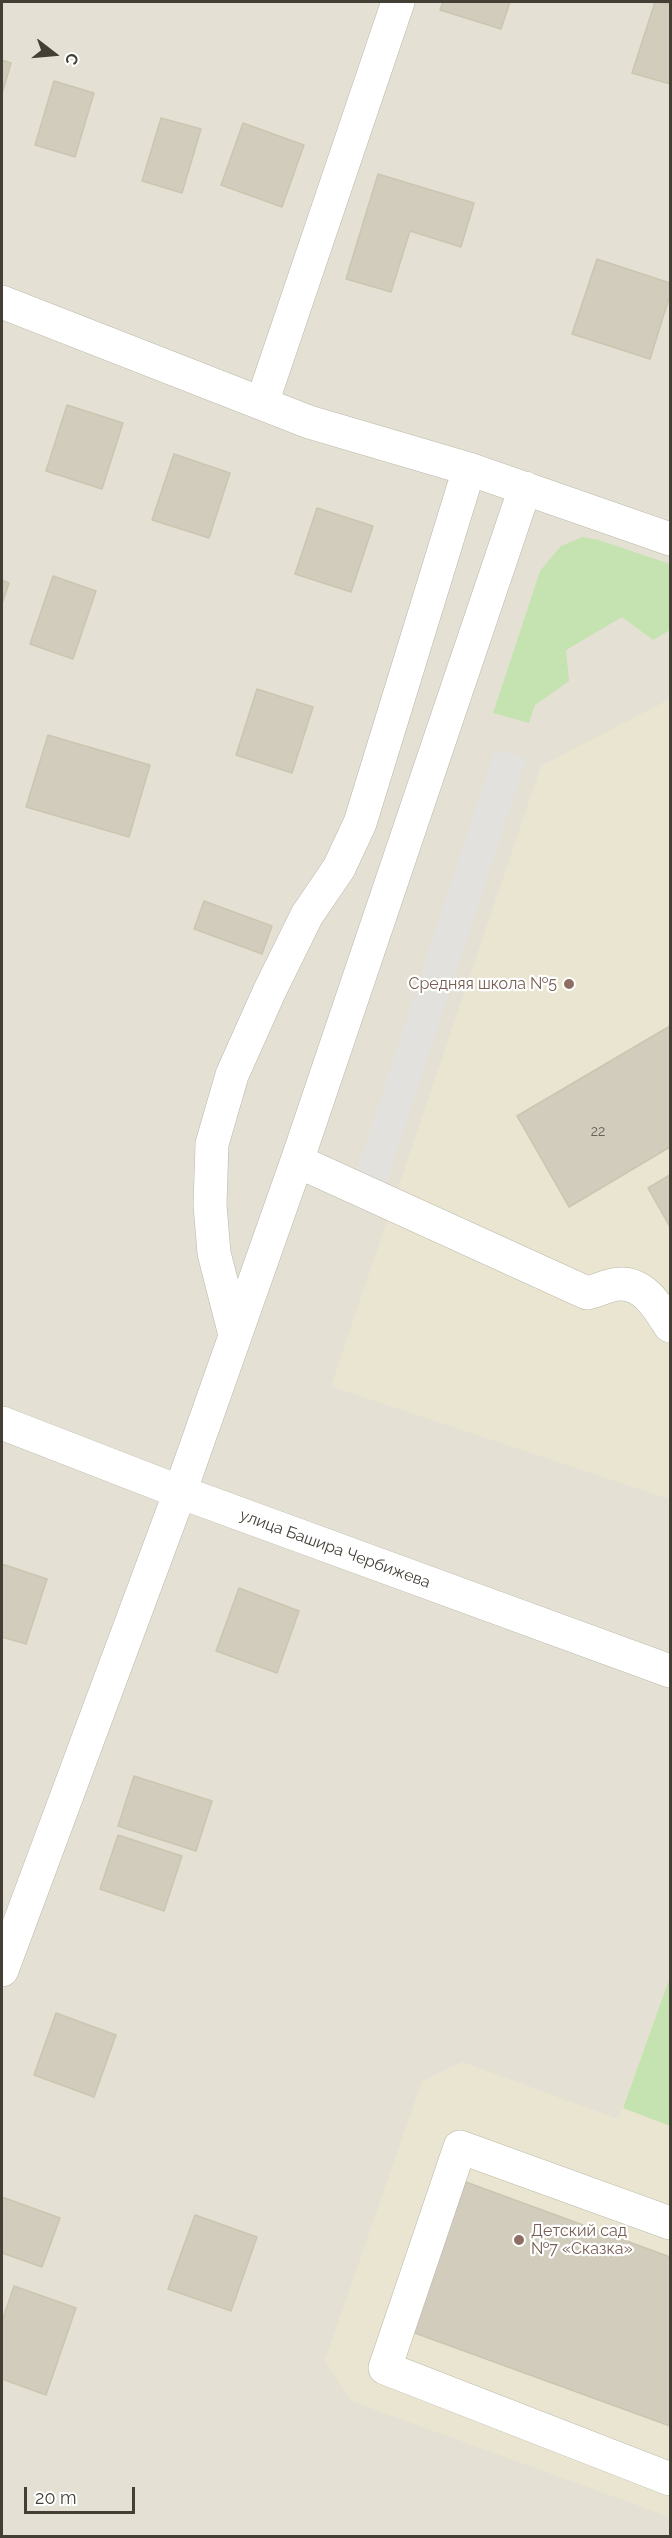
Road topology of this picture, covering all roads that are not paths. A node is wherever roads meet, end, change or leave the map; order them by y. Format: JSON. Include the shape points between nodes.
{"nodes":[{"id":1,"x":398,"y":2,"type":"edge"},
{"id":2,"x":2,"y":303,"type":"edge"},
{"id":3,"x":262,"y":404,"type":"junction"},
{"id":4,"x":469,"y":469,"type":"junction"},
{"id":5,"x":525,"y":488,"type":"junction"},
{"id":6,"x":670,"y":539,"type":"edge"},
{"id":7,"x":297,"y":1161,"type":"junction"},
{"id":8,"x":670,"y":1326,"type":"edge"},
{"id":9,"x":235,"y":1335,"type":"junction"},
{"id":10,"x":2,"y":1424,"type":"edge"},
{"id":11,"x":180,"y":1492,"type":"junction"},
{"id":12,"x":670,"y":1671,"type":"edge"},
{"id":13,"x":2,"y":1970,"type":"edge"},
{"id":14,"x":670,"y":2223,"type":"edge"},
{"id":15,"x":670,"y":2479,"type":"edge"}],
"edges":[{"from":1,"to":3,"type":"street"},
{"from":2,"to":3,"type":"street"},
{"from":3,"to":4,"type":"street","via":[[309,422]]},
{"from":4,"to":5,"type":"street"},
{"from":4,"to":9,"type":"street","via":[[360,823],[339,868],[307,915],[270,990],[232,1075],[212,1144],[210,1205],[214,1253]]},
{"from":5,"to":6,"type":"street"},
{"from":5,"to":7,"type":"street"},
{"from":7,"to":8,"type":"street","via":[[587,1293],[621,1284],[639,1289],[653,1299]]},
{"from":7,"to":9,"type":"street"},
{"from":9,"to":11,"type":"street"},
{"from":10,"to":11,"type":"street","name":"улица Башира Чербижева"},
{"from":11,"to":12,"type":"street","name":"улица Башира Чербижева"},
{"from":11,"to":13,"type":"street"},
{"from":14,"to":15,"type":"street","via":[[460,2147],[384,2368]]}]}
